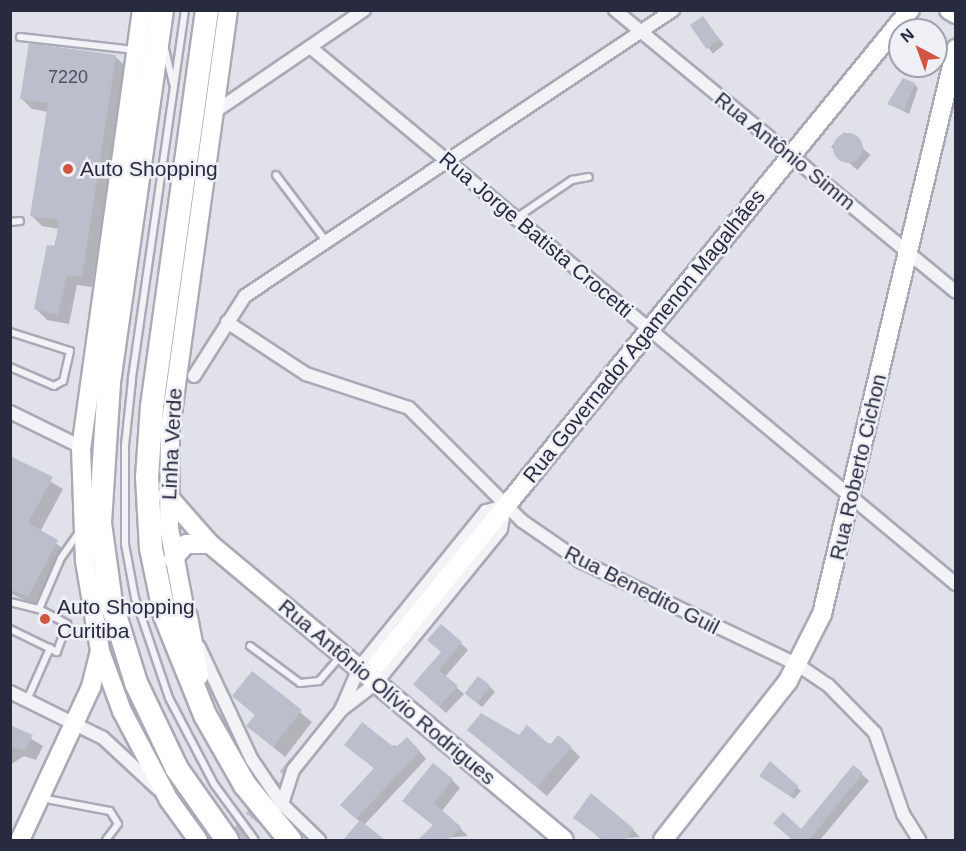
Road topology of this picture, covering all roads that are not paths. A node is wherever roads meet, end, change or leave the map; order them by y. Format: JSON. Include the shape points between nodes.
{"nodes":[{"id":1,"x":142,"y":10,"type":"edge"},
{"id":2,"x":185,"y":10,"type":"edge"},
{"id":3,"x":207,"y":10,"type":"edge"},
{"id":4,"x":228,"y":10,"type":"edge"},
{"id":5,"x":364,"y":10,"type":"edge"},
{"id":6,"x":615,"y":10,"type":"edge"},
{"id":7,"x":673,"y":10,"type":"edge"},
{"id":8,"x":910,"y":10,"type":"edge"},
{"id":9,"x":949,"y":10,"type":"edge"},
{"id":10,"x":956,"y":14,"type":"edge"},
{"id":11,"x":161,"y":20,"type":"edge"},
{"id":12,"x":641,"y":32,"type":"junction"},
{"id":13,"x":20,"y":37,"type":"dead end"},
{"id":14,"x":310,"y":47,"type":"junction"},
{"id":15,"x":956,"y":48,"type":"edge"},
{"id":16,"x":138,"y":50,"type":"junction"},
{"id":17,"x":174,"y":86,"type":"junction"},
{"id":18,"x":213,"y":113,"type":"junction"},
{"id":19,"x":791,"y":156,"type":"junction"},
{"id":20,"x":446,"y":161,"type":"junction"},
{"id":21,"x":276,"y":174,"type":"dead end"},
{"id":22,"x":589,"y":177,"type":"dead end"},
{"id":23,"x":515,"y":218,"type":"junction"},
{"id":24,"x":20,"y":221,"type":"dead end"},
{"id":25,"x":10,"y":222,"type":"edge"},
{"id":26,"x":326,"y":241,"type":"junction"},
{"id":27,"x":908,"y":252,"type":"junction"},
{"id":28,"x":956,"y":292,"type":"edge"},
{"id":29,"x":227,"y":322,"type":"junction"},
{"id":30,"x":650,"y":330,"type":"junction"},
{"id":31,"x":11,"y":334,"type":"edge"},
{"id":32,"x":10,"y":367,"type":"edge"},
{"id":33,"x":194,"y":376,"type":"dead end"},
{"id":34,"x":10,"y":412,"type":"edge"},
{"id":35,"x":81,"y":447,"type":"junction"},
{"id":36,"x":167,"y":495,"type":"junction"},
{"id":37,"x":851,"y":497,"type":"junction"},
{"id":38,"x":505,"y":506,"type":"junction"},
{"id":39,"x":83,"y":527,"type":"junction"},
{"id":40,"x":210,"y":544,"type":"junction"},
{"id":41,"x":173,"y":559,"type":"junction"},
{"id":42,"x":956,"y":584,"type":"edge"},
{"id":43,"x":10,"y":602,"type":"edge"},
{"id":44,"x":39,"y":609,"type":"junction"},
{"id":45,"x":186,"y":617,"type":"junction"},
{"id":46,"x":10,"y":629,"type":"edge"},
{"id":47,"x":250,"y":646,"type":"dead end"},
{"id":48,"x":50,"y":648,"type":"junction"},
{"id":49,"x":100,"y":651,"type":"junction"},
{"id":50,"x":342,"y":655,"type":"junction"},
{"id":51,"x":378,"y":663,"type":"tunnel mouth"},
{"id":52,"x":798,"y":665,"type":"junction"},
{"id":53,"x":359,"y":668,"type":"junction"},
{"id":54,"x":376,"y":683,"type":"junction"},
{"id":55,"x":10,"y":692,"type":"edge"},
{"id":56,"x":27,"y":700,"type":"junction"},
{"id":57,"x":341,"y":710,"type":"junction"},
{"id":58,"x":204,"y":715,"type":"junction"},
{"id":59,"x":75,"y":723,"type":"junction"},
{"id":60,"x":293,"y":770,"type":"junction"},
{"id":61,"x":264,"y":778,"type":"junction"},
{"id":62,"x":40,"y":798,"type":"junction"},
{"id":63,"x":169,"y":800,"type":"junction"},
{"id":64,"x":282,"y":804,"type":"junction"},
{"id":65,"x":20,"y":840,"type":"edge"},
{"id":66,"x":106,"y":840,"type":"edge"},
{"id":67,"x":198,"y":840,"type":"edge"},
{"id":68,"x":226,"y":840,"type":"edge"},
{"id":69,"x":255,"y":840,"type":"edge"},
{"id":70,"x":290,"y":840,"type":"edge"},
{"id":71,"x":318,"y":840,"type":"edge"},
{"id":72,"x":564,"y":840,"type":"edge"},
{"id":73,"x":663,"y":840,"type":"edge"},
{"id":74,"x":919,"y":840,"type":"edge"}],
"edges":[{"from":1,"to":16,"type":"street"},
{"from":2,"to":17,"type":"lane"},
{"from":3,"to":58,"type":"highway","name":"Linha Verde","via":[[147,477],[156,583]]},
{"from":4,"to":18,"type":"street","name":"Linha Verde"},
{"from":5,"to":14,"type":"street"},
{"from":6,"to":12,"type":"street","name":"Rua Antônio Simm"},
{"from":7,"to":12,"type":"street"},
{"from":8,"to":19,"type":"street","name":"Rua Governador Agamenon Magalhães"},
{"from":9,"to":10,"type":"street"},
{"from":11,"to":17,"type":"lane"},
{"from":11,"to":68,"type":"highway","via":[[109,383],[100,523],[111,602],[136,684],[177,769]]},
{"from":12,"to":19,"type":"street","name":"Rua Antônio Simm"},
{"from":12,"to":20,"type":"street"},
{"from":13,"to":16,"type":"lane"},
{"from":14,"to":18,"type":"street"},
{"from":14,"to":20,"type":"street","name":"Rua Jorge Batista Crocetti"},
{"from":15,"to":27,"type":"street","name":"Rua Roberto Cichon"},
{"from":16,"to":35,"type":"street"},
{"from":17,"to":69,"type":"lane","via":[[125,445],[125,544],[135,598],[169,698],[214,784]]},
{"from":18,"to":36,"type":"street","name":"Linha Verde","via":[[174,385]]},
{"from":19,"to":27,"type":"street","name":"Rua Antônio Simm"},
{"from":19,"to":30,"type":"street","name":"Rua Governador Agamenon Magalhães"},
{"from":20,"to":23,"type":"street","name":"Rua Jorge Batista Crocetti"},
{"from":20,"to":26,"type":"street"},
{"from":21,"to":26,"type":"lane"},
{"from":22,"to":23,"type":"lane","via":[[562,186]]},
{"from":23,"to":30,"type":"street","name":"Rua Jorge Batista Crocetti"},
{"from":24,"to":25,"type":"lane"},
{"from":26,"to":29,"type":"street","via":[[245,296]]},
{"from":27,"to":28,"type":"street","name":"Rua Antônio Simm"},
{"from":27,"to":37,"type":"street","name":"Rua Roberto Cichon"},
{"from":29,"to":33,"type":"street"},
{"from":29,"to":38,"type":"street","name":"Rua Benedito Guil","via":[[306,374],[410,408]]},
{"from":30,"to":37,"type":"street","name":"Rua Jorge Batista Crocetti"},
{"from":30,"to":38,"type":"street","name":"Rua Governador Agamenon Magalhães"},
{"from":31,"to":32,"type":"lane","via":[[70,351],[63,381],[54,386]]},
{"from":34,"to":35,"type":"street"},
{"from":35,"to":39,"type":"street"},
{"from":36,"to":40,"type":"street","name":"Rua Antônio Olívio Rodrigues"},
{"from":36,"to":41,"type":"street","name":"Linha Verde"},
{"from":37,"to":42,"type":"street","name":"Rua Jorge Batista Crocetti"},
{"from":37,"to":52,"type":"street","name":"Rua Roberto Cichon","via":[[822,614]]},
{"from":38,"to":51,"type":"street","name":"Rua Governador Agamenon Magalhães"},
{"from":38,"to":52,"type":"street","name":"Rua Benedito Guil","via":[[599,573]]},
{"from":38,"to":53,"type":"street","via":[[486,511]]},
{"from":38,"to":54,"type":"street","via":[[501,529]]},
{"from":39,"to":44,"type":"lane","via":[[61,558]]},
{"from":39,"to":49,"type":"street"},
{"from":40,"to":41,"type":"street","via":[[186,544]]},
{"from":40,"to":50,"type":"street","name":"Rua Antônio Olívio Rodrigues"},
{"from":41,"to":45,"type":"street","name":"Linha Verde"},
{"from":43,"to":44,"type":"lane"},
{"from":44,"to":48,"type":"lane","via":[[67,624],[57,652]]},
{"from":45,"to":58,"type":"highway"},
{"from":45,"to":61,"type":"street","name":"Linha Verde"},
{"from":46,"to":48,"type":"lane"},
{"from":47,"to":50,"type":"lane","via":[[300,683],[319,681]]},
{"from":48,"to":56,"type":"lane"},
{"from":49,"to":59,"type":"street"},
{"from":49,"to":63,"type":"street","via":[[122,711]]},
{"from":50,"to":53,"type":"street","name":"Rua Antônio Olívio Rodrigues"},
{"from":52,"to":73,"type":"street","name":"Rua Roberto Cichon"},
{"from":52,"to":74,"type":"street","name":"Rua Benedito Guil","via":[[842,697],[875,733],[903,814]]},
{"from":53,"to":54,"type":"street","name":"Rua Antônio Olívio Rodrigues"},
{"from":53,"to":57,"type":"street"},
{"from":54,"to":57,"type":"street"},
{"from":54,"to":72,"type":"street","name":"Rua Antônio Olívio Rodrigues"},
{"from":55,"to":56,"type":"street"},
{"from":56,"to":59,"type":"street"},
{"from":57,"to":60,"type":"street"},
{"from":58,"to":70,"type":"highway","name":"Linha Verde","via":[[245,785]]},
{"from":59,"to":62,"type":"street"},
{"from":59,"to":63,"type":"street","via":[[114,746]]},
{"from":60,"to":61,"type":"street"},
{"from":60,"to":64,"type":"street"},
{"from":61,"to":64,"type":"street","name":"Linha Verde"},
{"from":62,"to":65,"type":"street"},
{"from":62,"to":66,"type":"lane","via":[[110,811],[118,824]]},
{"from":63,"to":67,"type":"street"},
{"from":64,"to":71,"type":"street","name":"Linha Verde"}]}
